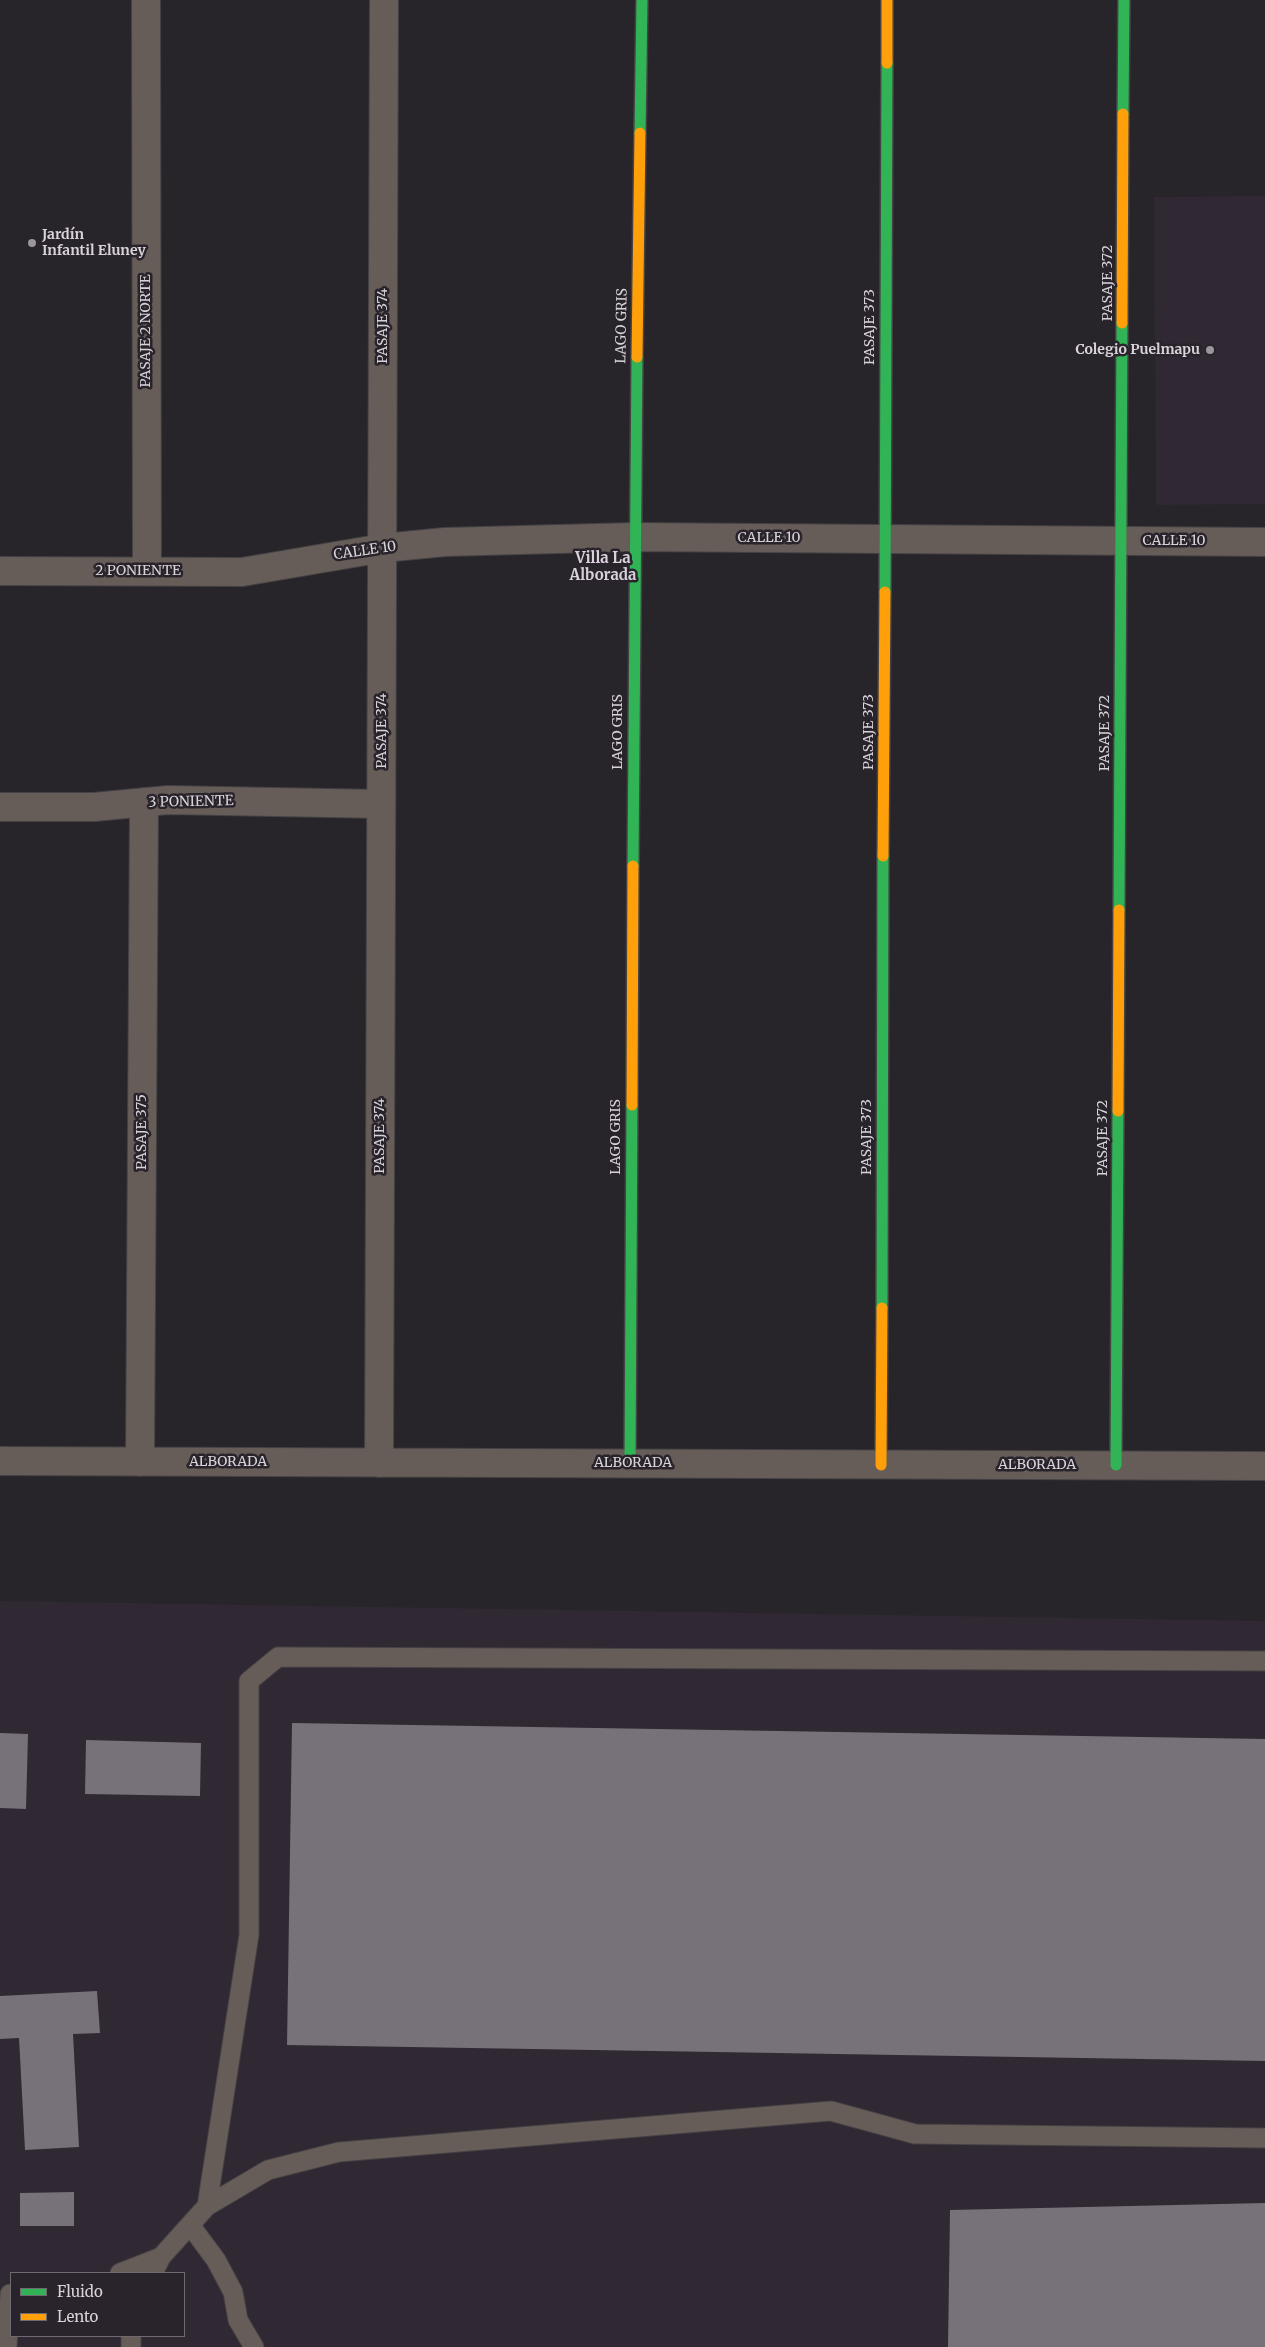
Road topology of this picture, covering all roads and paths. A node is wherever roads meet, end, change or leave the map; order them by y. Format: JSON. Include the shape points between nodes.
{"nodes":[{"id":1,"x":146,"y":0,"type":"edge"},
{"id":2,"x":384,"y":0,"type":"edge"},
{"id":3,"x":642,"y":0,"type":"edge"},
{"id":4,"x":887,"y":0,"type":"edge"},
{"id":5,"x":1124,"y":0,"type":"edge"},
{"id":6,"x":634,"y":537,"type":"junction"},
{"id":7,"x":884,"y":539,"type":"junction"},
{"id":8,"x":1121,"y":541,"type":"junction"},
{"id":9,"x":1265,"y":542,"type":"edge"},
{"id":10,"x":383,"y":548,"type":"junction"},
{"id":11,"x":275,"y":568,"type":"joint"},
{"id":12,"x":0,"y":571,"type":"edge"},
{"id":13,"x":146,"y":571,"type":"junction"},
{"id":14,"x":144,"y":802,"type":"junction"},
{"id":15,"x":381,"y":804,"type":"junction"},
{"id":16,"x":0,"y":807,"type":"edge"},
{"id":17,"x":0,"y":1461,"type":"edge"},
{"id":18,"x":140,"y":1462,"type":"junction"},
{"id":19,"x":379,"y":1463,"type":"junction"},
{"id":20,"x":630,"y":1464,"type":"junction"},
{"id":21,"x":881,"y":1465,"type":"junction"},
{"id":22,"x":1116,"y":1465,"type":"junction"},
{"id":23,"x":1265,"y":1466,"type":"edge"},
{"id":24,"x":1265,"y":1661,"type":"edge"},
{"id":25,"x":1265,"y":2138,"type":"edge"},
{"id":26,"x":207,"y":2206,"type":"junction"},
{"id":27,"x":190,"y":2225,"type":"junction"},
{"id":28,"x":157,"y":2265,"type":"edge"},
{"id":29,"x":125,"y":2272,"type":"edge"},
{"id":30,"x":7,"y":2294,"type":"edge"},
{"id":31,"x":7,"y":2347,"type":"edge"},
{"id":32,"x":254,"y":2347,"type":"edge"}],
"edges":[{"from":1,"to":13,"type":"street","name":"PASAJE 2 NORTE"},
{"from":2,"to":10,"type":"street","name":"PASAJE 374"},
{"from":3,"to":6,"type":"street","name":"LAGO GRIS"},
{"from":4,"to":7,"type":"street","name":"PASAJE 373"},
{"from":5,"to":8,"type":"street","name":"PASAJE 372"},
{"from":6,"to":7,"type":"street","name":"CALLE 10"},
{"from":6,"to":10,"type":"street","name":"CALLE 10","via":[[445,542]]},
{"from":6,"to":20,"type":"street","name":"LAGO GRIS"},
{"from":7,"to":8,"type":"street","name":"CALLE 10"},
{"from":7,"to":21,"type":"street","name":"PASAJE 373"},
{"from":8,"to":9,"type":"street","name":"CALLE 10"},
{"from":8,"to":22,"type":"street","name":"PASAJE 372"},
{"from":10,"to":11,"type":"street","name":"CALLE 10"},
{"from":10,"to":15,"type":"street","name":"PASAJE 374"},
{"from":11,"to":13,"type":"street","name":"2 PONIENTE","via":[[242,572]]},
{"from":12,"to":13,"type":"street","name":"2 PONIENTE"},
{"from":14,"to":15,"type":"street","name":"3 PONIENTE"},
{"from":14,"to":16,"type":"street","name":"3 PONIENTE","via":[[94,807]]},
{"from":14,"to":18,"type":"street","name":"PASAJE 375"},
{"from":15,"to":19,"type":"street","name":"PASAJE 374"},
{"from":17,"to":18,"type":"street","name":"ALBORADA"},
{"from":18,"to":19,"type":"street","name":"ALBORADA"},
{"from":19,"to":20,"type":"street","name":"ALBORADA"},
{"from":20,"to":21,"type":"street","name":"ALBORADA"},
{"from":21,"to":22,"type":"street","name":"ALBORADA"},
{"from":22,"to":23,"type":"street","name":"ALBORADA"},
{"from":24,"to":26,"type":"lane","via":[[278,1658],[249,1681],[249,1935]]},
{"from":25,"to":26,"type":"lane","via":[[916,2134],[831,2111],[339,2152],[268,2170]]},
{"from":26,"to":27,"type":"lane"},
{"from":27,"to":28,"type":"lane"},
{"from":27,"to":32,"type":"lane","via":[[225,2276],[233,2292],[238,2320]]},
{"from":28,"to":29,"type":"lane"},
{"from":30,"to":31,"type":"lane"}]}
